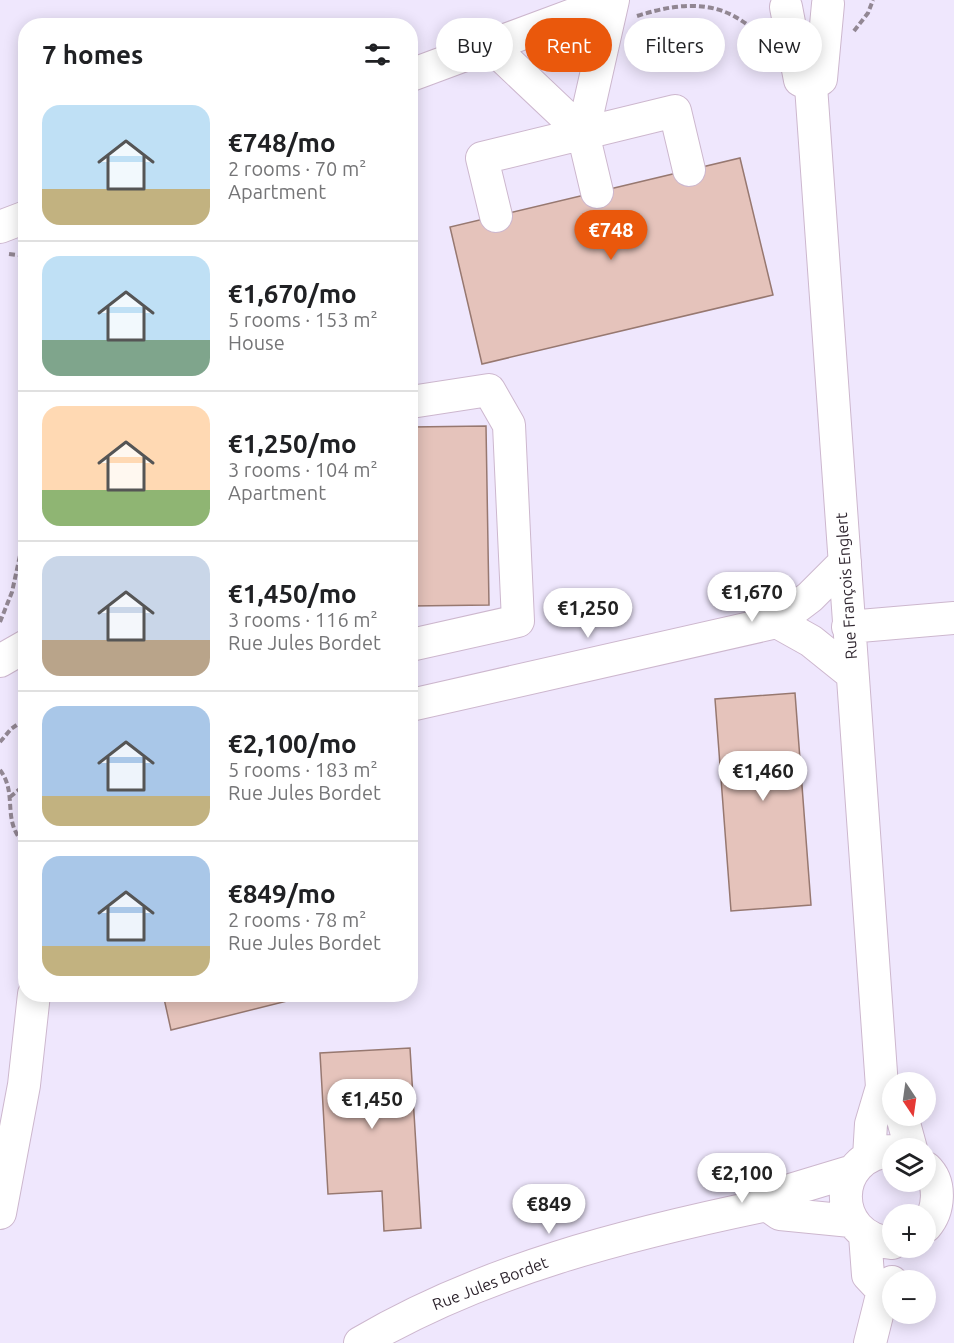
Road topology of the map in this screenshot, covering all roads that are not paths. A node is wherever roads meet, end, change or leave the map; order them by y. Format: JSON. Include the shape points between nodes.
{"nodes":[{"id":1,"x":829,"y":2,"type":"edge"},
{"id":2,"x":781,"y":3,"type":"edge"},
{"id":3,"x":611,"y":9,"type":"edge"},
{"id":4,"x":513,"y":38,"type":"edge"},
{"id":5,"x":436,"y":66,"type":"edge"},
{"id":6,"x":513,"y":67,"type":"edge"},
{"id":7,"x":418,"y":72,"type":"edge"},
{"id":8,"x":811,"y":86,"type":"junction"},
{"id":9,"x":583,"y":133,"type":"junction"},
{"id":10,"x":689,"y":170,"type":"dead end"},
{"id":11,"x":597,"y":192,"type":"dead end"},
{"id":12,"x":496,"y":216,"type":"dead end"},
{"id":13,"x":18,"y":220,"type":"edge"},
{"id":14,"x":0,"y":227,"type":"edge"},
{"id":15,"x":418,"y":401,"type":"edge"},
{"id":16,"x":845,"y":562,"type":"junction"},
{"id":17,"x":954,"y":618,"type":"edge"},
{"id":18,"x":777,"y":622,"type":"junction"},
{"id":19,"x":848,"y":627,"type":"junction"},
{"id":20,"x":418,"y":643,"type":"edge"},
{"id":21,"x":18,"y":651,"type":"edge"},
{"id":22,"x":0,"y":662,"type":"edge"},
{"id":23,"x":852,"y":674,"type":"junction"},
{"id":24,"x":418,"y":703,"type":"edge"},
{"id":25,"x":33,"y":1002,"type":"edge"},
{"id":26,"x":885,"y":1072,"type":"edge"},
{"id":27,"x":882,"y":1104,"type":"edge"},
{"id":28,"x":871,"y":1160,"type":"edge"},
{"id":29,"x":936,"y":1189,"type":"edge"},
{"id":30,"x":936,"y":1204,"type":"edge"},
{"id":31,"x":767,"y":1205,"type":"junction"},
{"id":32,"x":0,"y":1214,"type":"edge"},
{"id":33,"x":869,"y":1233,"type":"edge"},
{"id":34,"x":882,"y":1281,"type":"edge"},
{"id":35,"x":882,"y":1308,"type":"edge"},
{"id":36,"x":360,"y":1343,"type":"edge"},
{"id":37,"x":870,"y":1343,"type":"edge"}],
"edges":[{"from":1,"to":2,"type":"street","via":[[814,10],[800,11]]},
{"from":1,"to":8,"type":"street","via":[[821,79]]},
{"from":2,"to":8,"type":"street","via":[[800,80]]},
{"from":3,"to":4,"type":"street"},
{"from":3,"to":9,"type":"street"},
{"from":5,"to":7,"type":"street"},
{"from":6,"to":9,"type":"street"},
{"from":8,"to":16,"type":"street","name":"Rue François Englert"},
{"from":9,"to":10,"type":"street","via":[[675,111]]},
{"from":9,"to":11,"type":"street"},
{"from":9,"to":12,"type":"street","via":[[482,158]]},
{"from":13,"to":14,"type":"street"},
{"from":15,"to":20,"type":"street","via":[[489,390],[509,425],[518,621]]},
{"from":16,"to":18,"type":"street","via":[[810,597]]},
{"from":16,"to":19,"type":"street","name":"Rue François Englert"},
{"from":17,"to":19,"type":"street"},
{"from":18,"to":23,"type":"street","via":[[811,641]]},
{"from":18,"to":24,"type":"street"},
{"from":19,"to":23,"type":"street","name":"Rue François Englert"},
{"from":21,"to":22,"type":"street"},
{"from":23,"to":26,"type":"street","name":"Rue François Englert"},
{"from":25,"to":32,"type":"street","via":[[24,1084]]},
{"from":27,"to":28,"type":"street","via":[[871,1124]]},
{"from":28,"to":31,"type":"street","name":"Rue Jules Bordet","via":[[777,1194]]},
{"from":28,"to":33,"type":"street","via":[[845,1195]]},
{"from":29,"to":30,"type":"street"},
{"from":31,"to":33,"type":"street","via":[[780,1214]]},
{"from":31,"to":36,"type":"street","name":"Rue Jules Bordet","via":[[599,1245],[512,1272],[435,1303]]},
{"from":33,"to":34,"type":"street","via":[[868,1275]]},
{"from":35,"to":37,"type":"street"}]}
